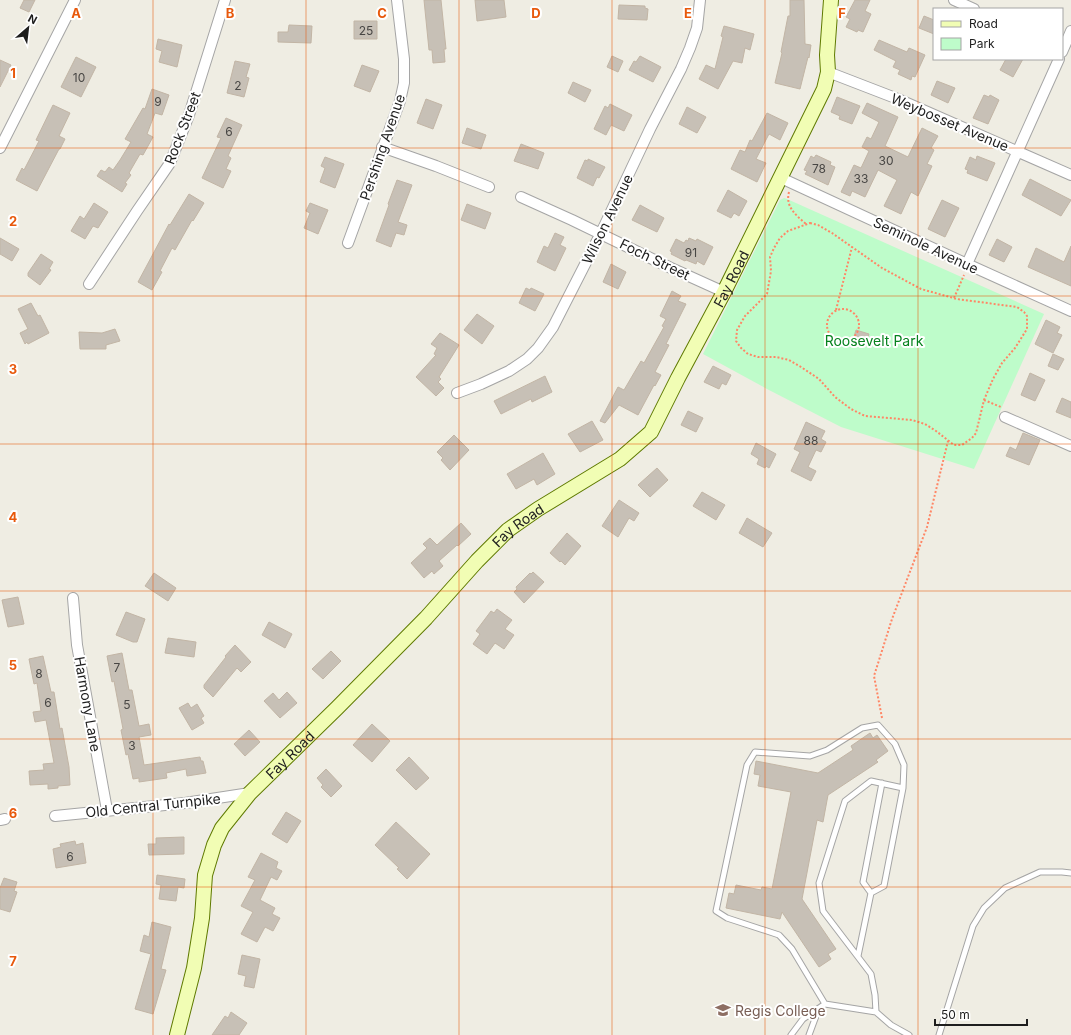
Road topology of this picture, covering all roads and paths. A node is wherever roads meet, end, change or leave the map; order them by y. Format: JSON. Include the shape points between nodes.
{"nodes":[{"id":1,"x":75,"y":0,"type":"edge"},
{"id":2,"x":225,"y":0,"type":"edge"},
{"id":3,"x":397,"y":0,"type":"edge"},
{"id":4,"x":700,"y":0,"type":"edge"},
{"id":5,"x":831,"y":0,"type":"edge"},
{"id":6,"x":954,"y":0,"type":"edge"},
{"id":7,"x":972,"y":8,"type":"edge"},
{"id":8,"x":1071,"y":32,"type":"edge"},
{"id":9,"x":1063,"y":52,"type":"edge"},
{"id":10,"x":1059,"y":60,"type":"edge"},
{"id":11,"x":828,"y":72,"type":"junction"},
{"id":12,"x":382,"y":147,"type":"junction"},
{"id":13,"x":0,"y":148,"type":"edge"},
{"id":14,"x":1017,"y":152,"type":"junction"},
{"id":15,"x":1071,"y":175,"type":"edge"},
{"id":16,"x":786,"y":181,"type":"junction"},
{"id":17,"x":489,"y":187,"type":"dead end"},
{"id":18,"x":521,"y":197,"type":"dead end"},
{"id":19,"x":806,"y":224,"type":"junction"},
{"id":20,"x":601,"y":233,"type":"junction"},
{"id":21,"x":348,"y":243,"type":"dead end"},
{"id":22,"x":852,"y":247,"type":"junction"},
{"id":23,"x":968,"y":265,"type":"junction"},
{"id":24,"x":89,"y":284,"type":"dead end"},
{"id":25,"x":724,"y":292,"type":"junction"},
{"id":26,"x":954,"y":298,"type":"junction"},
{"id":27,"x":836,"y":310,"type":"junction"},
{"id":28,"x":1071,"y":311,"type":"edge"},
{"id":29,"x":457,"y":393,"type":"dead end"},
{"id":30,"x":984,"y":400,"type":"junction"},
{"id":31,"x":1005,"y":417,"type":"joint"},
{"id":32,"x":948,"y":441,"type":"junction"},
{"id":33,"x":1071,"y":446,"type":"edge"},
{"id":34,"x":73,"y":598,"type":"dead end"},
{"id":35,"x":885,"y":733,"type":"junction"},
{"id":36,"x":882,"y":783,"type":"junction"},
{"id":37,"x":903,"y":788,"type":"junction"},
{"id":38,"x":250,"y":793,"type":"junction"},
{"id":39,"x":107,"y":810,"type":"junction"},
{"id":40,"x":55,"y":816,"type":"dead end"},
{"id":41,"x":1071,"y":873,"type":"edge"},
{"id":42,"x":872,"y":894,"type":"junction"},
{"id":43,"x":858,"y":956,"type":"junction"},
{"id":44,"x":826,"y":1004,"type":"junction"},
{"id":45,"x":819,"y":1008,"type":"junction"},
{"id":46,"x":876,"y":1012,"type":"junction"},
{"id":47,"x":177,"y":1035,"type":"edge"},
{"id":48,"x":791,"y":1035,"type":"edge"},
{"id":49,"x":809,"y":1035,"type":"edge"},
{"id":50,"x":909,"y":1035,"type":"edge"},
{"id":51,"x":939,"y":1035,"type":"edge"}],
"edges":[{"from":1,"to":13,"type":"street"},
{"from":2,"to":24,"type":"street","name":"Rock Street","via":[[189,115],[170,163]]},
{"from":3,"to":12,"type":"street","name":"Pershing Avenue","via":[[404,59],[404,83],[400,101]]},
{"from":4,"to":20,"type":"street","name":"Wilson Avenue","via":[[697,28],[690,48]]},
{"from":5,"to":11,"type":"street","name":"Fay Road"},
{"from":6,"to":7,"type":"street"},
{"from":8,"to":9,"type":"street"},
{"from":10,"to":14,"type":"street"},
{"from":11,"to":14,"type":"street","name":"Weybosset Avenue","via":[[898,99]]},
{"from":11,"to":16,"type":"street","name":"Fay Road","via":[[824,89]]},
{"from":12,"to":17,"type":"street"},
{"from":12,"to":21,"type":"street","name":"Pershing Avenue"},
{"from":14,"to":15,"type":"street","name":"Weybosset Avenue"},
{"from":14,"to":23,"type":"street"},
{"from":16,"to":19,"type":"path","via":[[788,205]]},
{"from":16,"to":23,"type":"street","name":"Seminole Avenue"},
{"from":16,"to":25,"type":"street","name":"Fay Road"},
{"from":18,"to":20,"type":"street","name":"Foch Street"},
{"from":19,"to":22,"type":"path","via":[[818,225]]},
{"from":19,"to":32,"type":"path","via":[[788,231],[774,248],[770,257],[767,294],[745,316],[737,330],[736,341],[748,354],[789,360],[802,367],[819,379],[835,397],[865,416],[912,420],[925,424]]},
{"from":20,"to":25,"type":"street","name":"Foch Street"},
{"from":20,"to":29,"type":"street","name":"Wilson Avenue","via":[[552,327],[538,348],[509,371]]},
{"from":22,"to":26,"type":"path","via":[[882,268],[922,289]]},
{"from":22,"to":27,"type":"path"},
{"from":23,"to":26,"type":"path"},
{"from":23,"to":28,"type":"street","name":"Seminole Avenue"},
{"from":25,"to":38,"type":"street","name":"Fay Road","via":[[651,432],[620,459],[508,530],[426,618]]},
{"from":26,"to":30,"type":"path","via":[[1017,308],[1027,316],[1027,329],[1002,363]]},
{"from":27,"to":27,"type":"path","via":[[851,311],[858,319],[860,324],[857,334],[849,341],[838,341],[829,334],[826,323],[831,313]]},
{"from":30,"to":31,"type":"path","via":[[1003,408]]},
{"from":30,"to":32,"type":"path","via":[[976,433],[972,438],[962,445],[954,445]]},
{"from":31,"to":33,"type":"street"},
{"from":32,"to":35,"type":"path","via":[[927,527],[892,619],[874,676]]},
{"from":34,"to":39,"type":"street","name":"Harmony Lane","via":[[77,645]]},
{"from":35,"to":37,"type":"lane","via":[[895,744],[904,765]]},
{"from":35,"to":44,"type":"lane","via":[[878,725],[862,728],[827,750],[810,756],[755,752],[747,765],[716,911],[727,918],[779,935],[792,948]]},
{"from":36,"to":37,"type":"lane"},
{"from":36,"to":42,"type":"lane","via":[[863,882]]},
{"from":36,"to":43,"type":"lane","via":[[871,781],[845,801],[819,884],[823,910]]},
{"from":37,"to":42,"type":"lane","via":[[884,886]]},
{"from":38,"to":39,"type":"street","name":"Old Central Turnpike","via":[[185,803]]},
{"from":38,"to":47,"type":"street","name":"Fay Road","via":[[222,828],[214,845],[205,875],[202,918],[194,968]]},
{"from":39,"to":40,"type":"street","name":"Old Central Turnpike"},
{"from":41,"to":51,"type":"lane","via":[[1040,872],[1005,888],[984,908],[973,926]]},
{"from":42,"to":43,"type":"lane"},
{"from":43,"to":46,"type":"lane","via":[[871,974]]},
{"from":44,"to":45,"type":"lane"},
{"from":44,"to":46,"type":"lane"},
{"from":45,"to":48,"type":"lane","via":[[803,1019]]},
{"from":45,"to":49,"type":"lane"},
{"from":46,"to":50,"type":"lane","via":[[891,1025]]}]}
